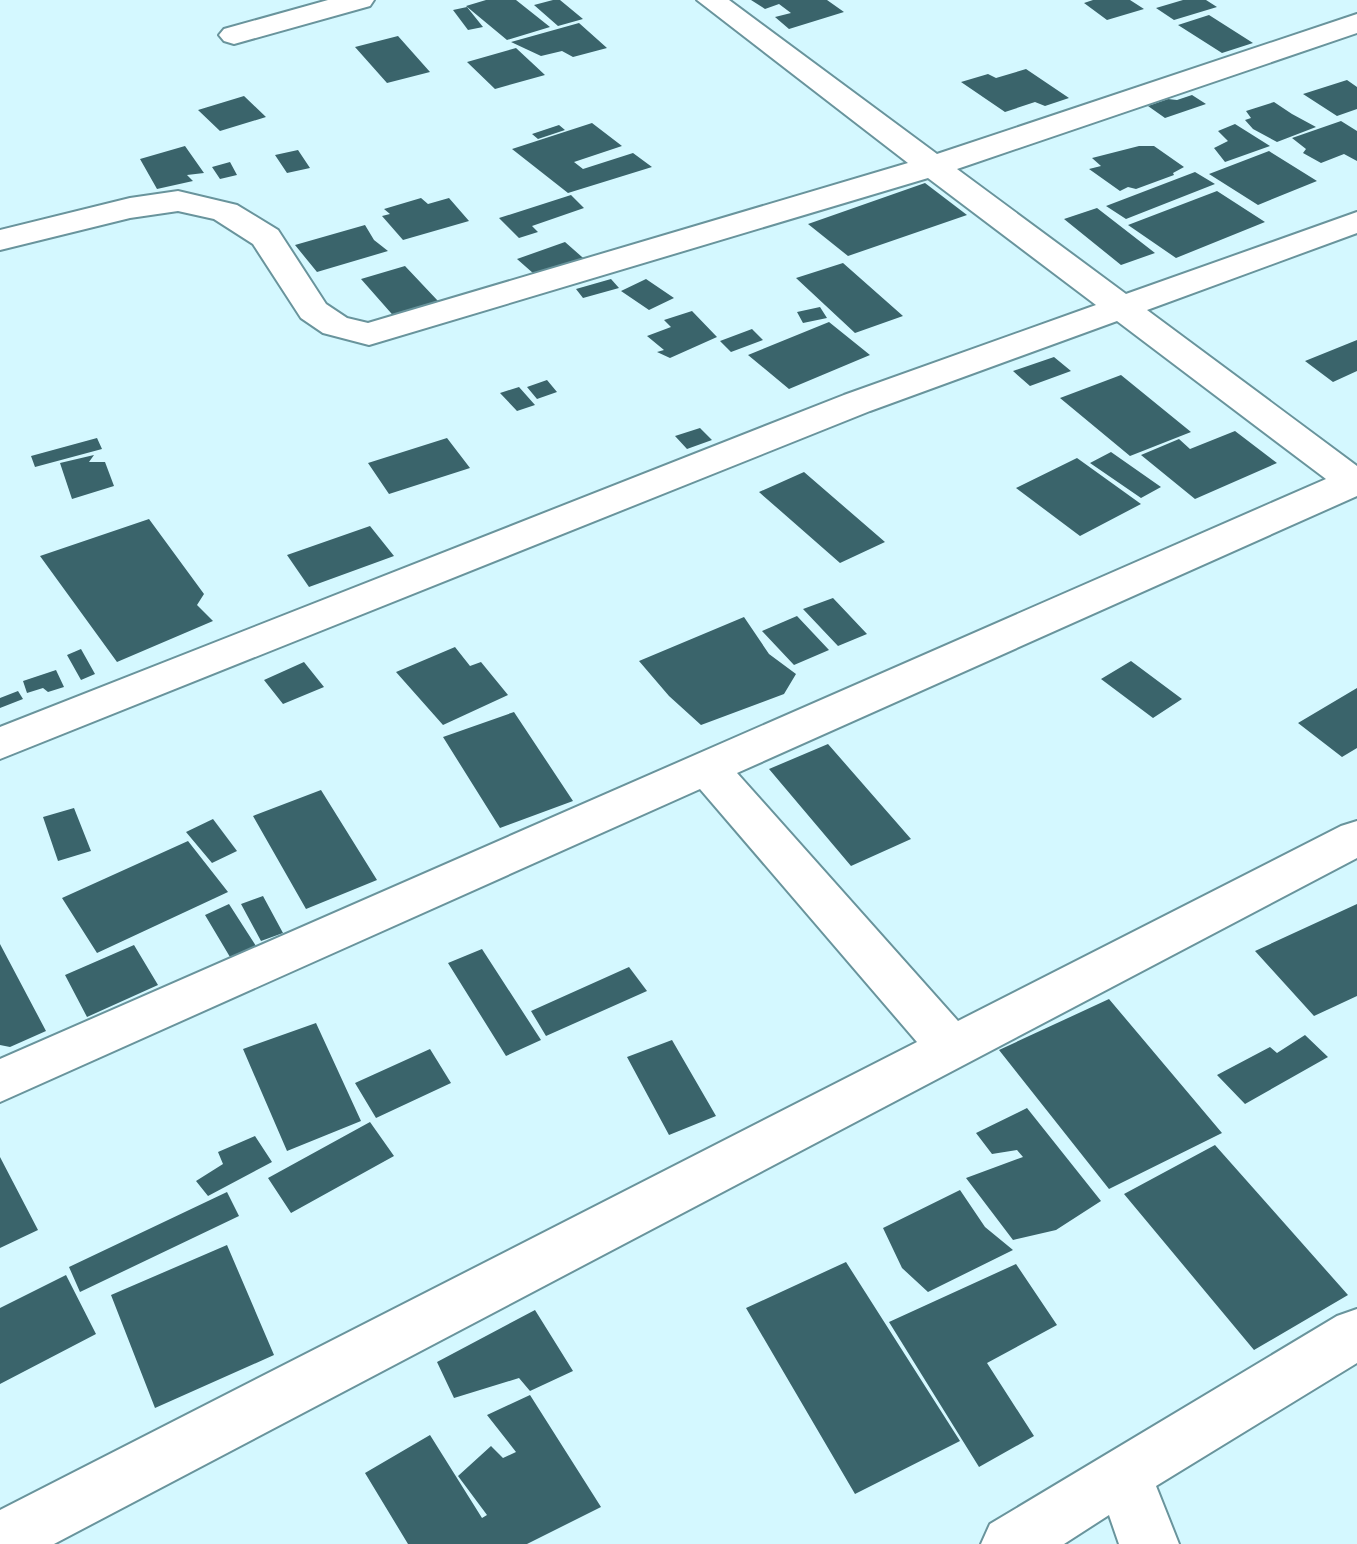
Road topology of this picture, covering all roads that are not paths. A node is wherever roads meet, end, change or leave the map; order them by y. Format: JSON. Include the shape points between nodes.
{"nodes":[{"id":1,"x":360,"y":0,"type":"edge"},
{"id":2,"x":711,"y":0,"type":"edge"},
{"id":3,"x":1357,"y":23,"type":"edge"},
{"id":4,"x":234,"y":35,"type":"dead end"},
{"id":5,"x":933,"y":166,"type":"junction"},
{"id":6,"x":1357,"y":222,"type":"edge"},
{"id":7,"x":0,"y":240,"type":"edge"},
{"id":8,"x":1125,"y":307,"type":"junction"},
{"id":9,"x":1356,"y":482,"type":"edge"},
{"id":10,"x":0,"y":744,"type":"edge"},
{"id":11,"x":707,"y":768,"type":"junction"},
{"id":12,"x":1357,"y":838,"type":"edge"},
{"id":13,"x":952,"y":1048,"type":"junction"},
{"id":14,"x":0,"y":1081,"type":"edge"},
{"id":15,"x":1357,"y":1334,"type":"edge"},
{"id":16,"x":1122,"y":1474,"type":"junction"},
{"id":17,"x":0,"y":1541,"type":"edge"},
{"id":18,"x":1011,"y":1544,"type":"edge"},
{"id":19,"x":1149,"y":1544,"type":"edge"}],
"edges":[{"from":1,"to":4,"type":"street"},
{"from":2,"to":5,"type":"street"},
{"from":3,"to":5,"type":"street"},
{"from":5,"to":7,"type":"street","via":[[369,334],[335,326],[313,311],[266,237],[225,212],[178,201]]},
{"from":5,"to":8,"type":"street"},
{"from":6,"to":8,"type":"street"},
{"from":8,"to":9,"type":"street"},
{"from":8,"to":10,"type":"street","via":[[857,403]]},
{"from":9,"to":11,"type":"street"},
{"from":11,"to":13,"type":"street"},
{"from":11,"to":14,"type":"street"},
{"from":12,"to":13,"type":"street"},
{"from":13,"to":17,"type":"street"},
{"from":15,"to":16,"type":"street"},
{"from":16,"to":18,"type":"street"},
{"from":16,"to":19,"type":"street"}]}
